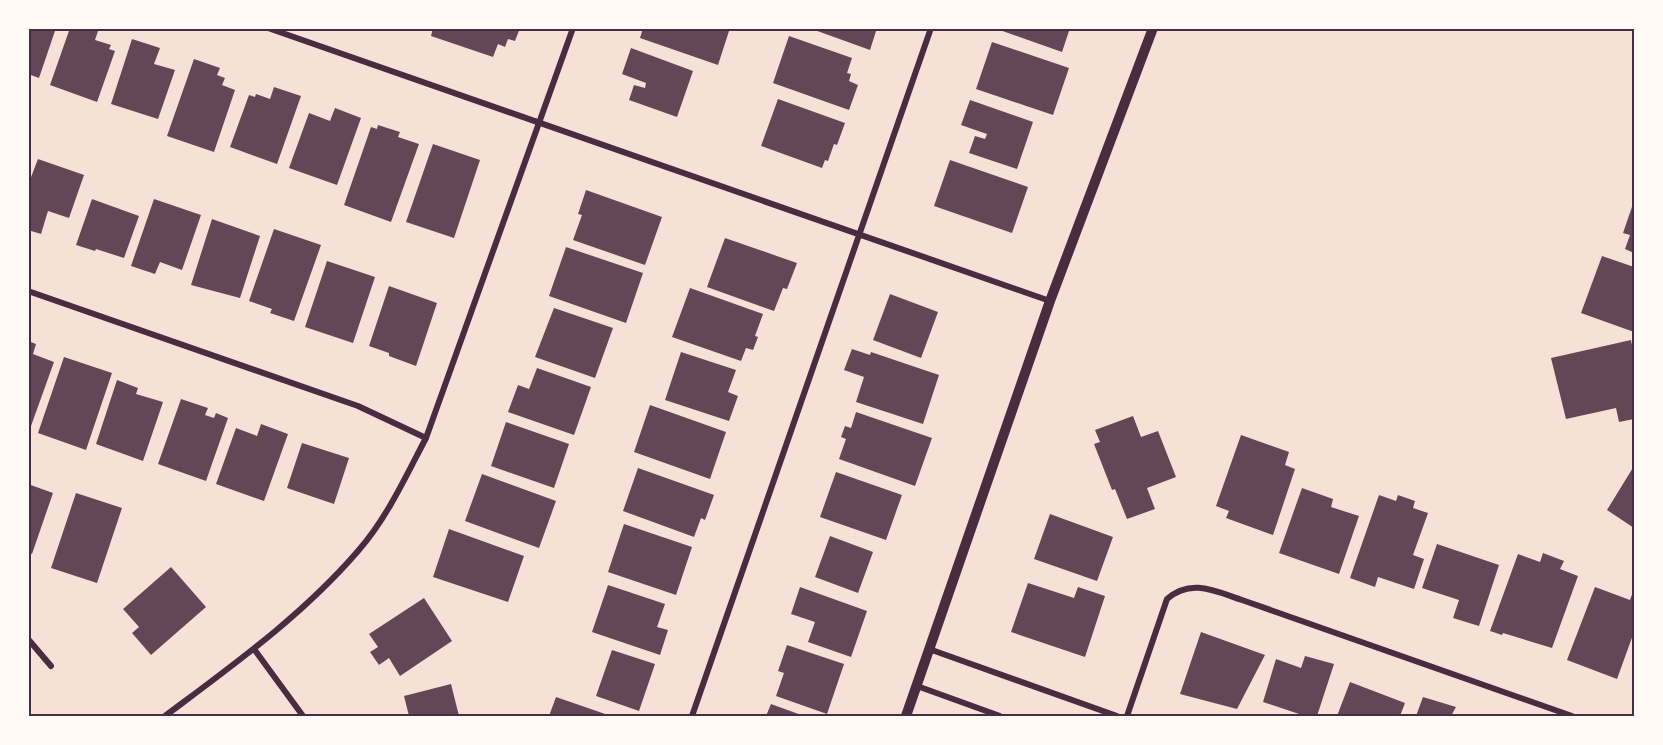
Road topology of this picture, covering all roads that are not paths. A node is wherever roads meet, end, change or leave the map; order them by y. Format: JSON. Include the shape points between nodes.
{"nodes":[{"id":1,"x":268,"y":28,"type":"edge"},
{"id":2,"x":573,"y":28,"type":"edge"},
{"id":3,"x":931,"y":28,"type":"edge"},
{"id":4,"x":1153,"y":28,"type":"edge"},
{"id":5,"x":539,"y":124,"type":"junction"},
{"id":6,"x":860,"y":234,"type":"junction"},
{"id":7,"x":28,"y":291,"type":"edge"},
{"id":8,"x":1050,"y":301,"type":"junction"},
{"id":9,"x":426,"y":438,"type":"junction"},
{"id":10,"x":28,"y":639,"type":"edge"},
{"id":11,"x":929,"y":649,"type":"junction"},
{"id":12,"x":254,"y":650,"type":"junction"},
{"id":13,"x":51,"y":666,"type":"dead end"},
{"id":14,"x":916,"y":686,"type":"junction"},
{"id":15,"x":165,"y":717,"type":"edge"},
{"id":16,"x":303,"y":717,"type":"edge"},
{"id":17,"x":692,"y":717,"type":"edge"},
{"id":18,"x":906,"y":717,"type":"edge"},
{"id":19,"x":1000,"y":717,"type":"edge"},
{"id":20,"x":1117,"y":717,"type":"edge"},
{"id":21,"x":1126,"y":717,"type":"edge"},
{"id":22,"x":1572,"y":717,"type":"edge"}],
"edges":[{"from":1,"to":5,"type":"street"},
{"from":2,"to":5,"type":"street"},
{"from":3,"to":6,"type":"street"},
{"from":4,"to":8,"type":"street"},
{"from":5,"to":6,"type":"street"},
{"from":5,"to":9,"type":"street"},
{"from":6,"to":8,"type":"street"},
{"from":6,"to":17,"type":"street"},
{"from":7,"to":9,"type":"street","via":[[358,406]]},
{"from":8,"to":11,"type":"street"},
{"from":9,"to":12,"type":"street","via":[[393,501],[359,550],[303,608]]},
{"from":10,"to":13,"type":"street"},
{"from":11,"to":14,"type":"street"},
{"from":11,"to":20,"type":"street"},
{"from":12,"to":15,"type":"street"},
{"from":12,"to":16,"type":"street"},
{"from":14,"to":18,"type":"street"},
{"from":14,"to":19,"type":"street"},
{"from":21,"to":22,"type":"street","via":[[1167,599],[1176,591],[1191,587],[1242,600]]}]}
